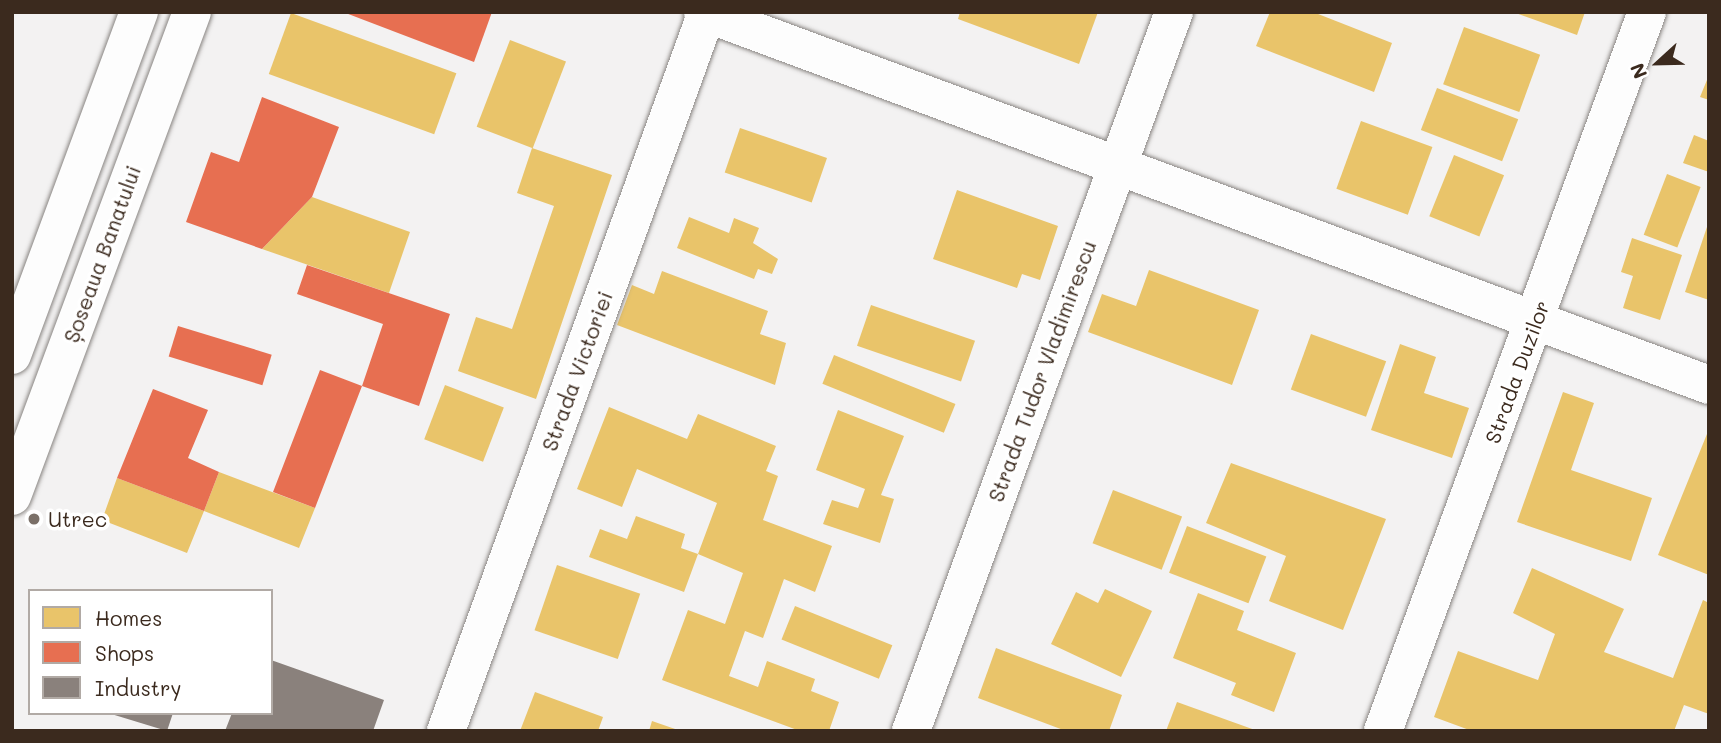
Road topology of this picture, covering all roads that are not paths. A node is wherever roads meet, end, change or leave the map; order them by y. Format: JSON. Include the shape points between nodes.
{"nodes":[{"id":1,"x":139,"y":12,"type":"edge"},
{"id":2,"x":192,"y":12,"type":"edge"},
{"id":3,"x":1174,"y":12,"type":"edge"},
{"id":4,"x":1647,"y":12,"type":"edge"},
{"id":5,"x":706,"y":13,"type":"edge"},
{"id":6,"x":1118,"y":162,"type":"junction"},
{"id":7,"x":1537,"y":318,"type":"junction"},
{"id":8,"x":12,"y":355,"type":"edge"},
{"id":9,"x":1709,"y":385,"type":"edge"},
{"id":10,"x":12,"y":496,"type":"edge"},
{"id":11,"x":446,"y":731,"type":"edge"},
{"id":12,"x":911,"y":731,"type":"edge"},
{"id":13,"x":1383,"y":731,"type":"edge"}],
"edges":[{"from":1,"to":8,"type":"street"},
{"from":2,"to":10,"type":"street","name":"Șoseaua Banatului"},
{"from":3,"to":6,"type":"street","name":"Strada Tudor Vladimirescu"},
{"from":4,"to":7,"type":"street","name":"Strada Duzilor"},
{"from":5,"to":6,"type":"street"},
{"from":5,"to":11,"type":"street","name":"Strada Victoriei"},
{"from":6,"to":7,"type":"street"},
{"from":6,"to":12,"type":"street","name":"Strada Tudor Vladimirescu"},
{"from":7,"to":9,"type":"street"},
{"from":7,"to":13,"type":"street","name":"Strada Duzilor"}]}
